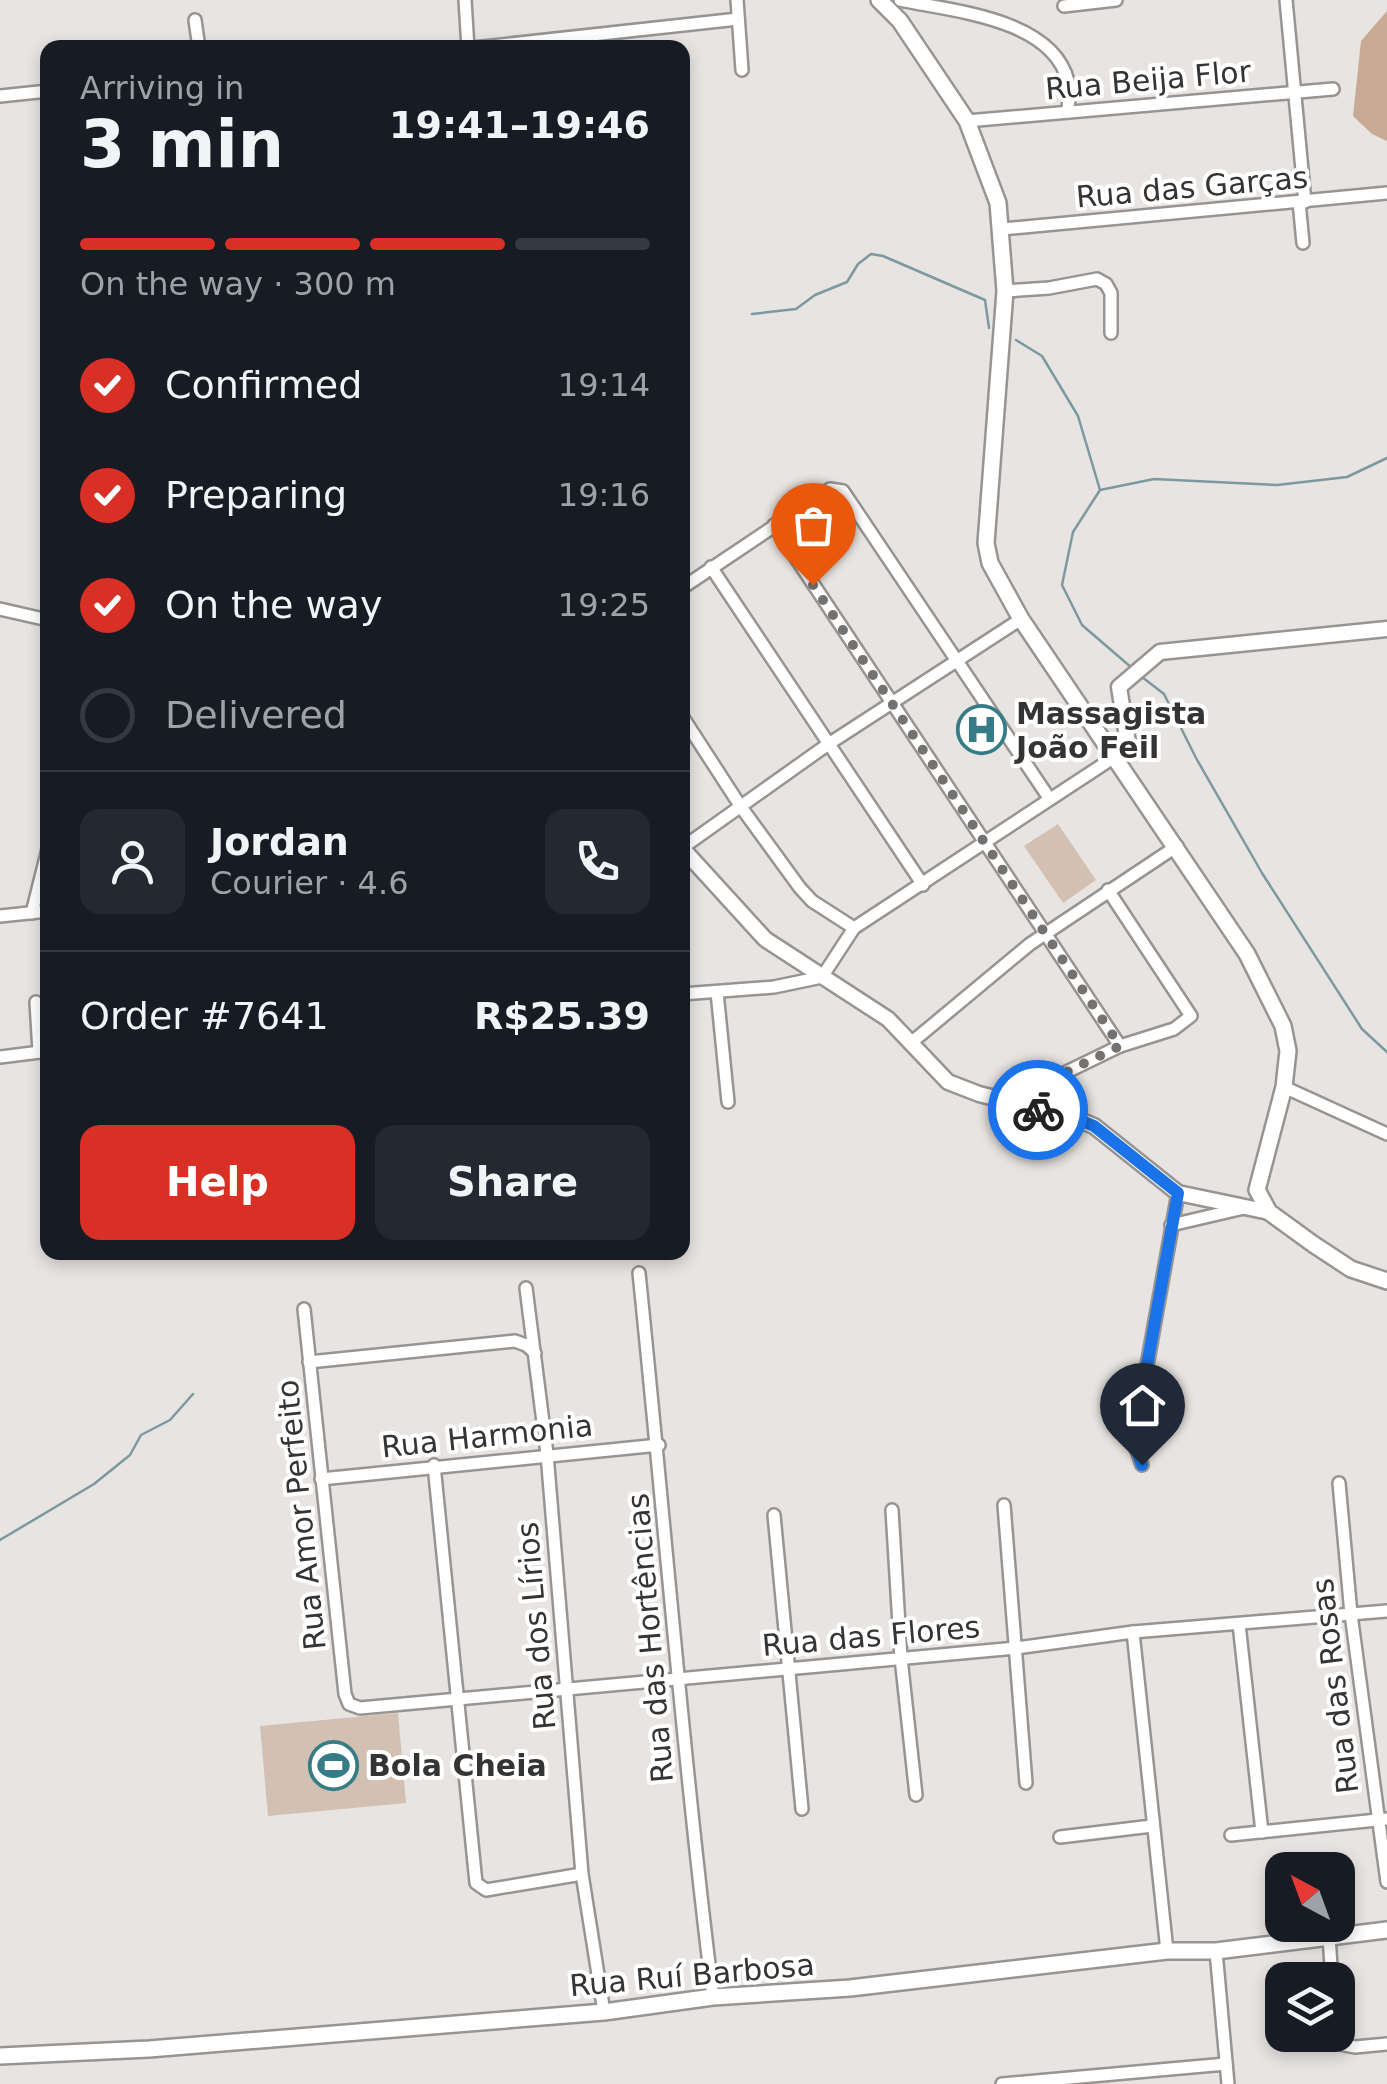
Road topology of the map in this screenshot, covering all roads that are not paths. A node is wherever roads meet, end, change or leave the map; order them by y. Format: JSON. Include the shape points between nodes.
{"nodes":[{"id":1,"x":464,"y":0,"type":"edge"},
{"id":2,"x":736,"y":0,"type":"edge"},
{"id":3,"x":879,"y":0,"type":"edge"},
{"id":4,"x":900,"y":0,"type":"edge"},
{"id":5,"x":1116,"y":0,"type":"edge"},
{"id":6,"x":1286,"y":0,"type":"edge"},
{"id":7,"x":1064,"y":6,"type":"dead end"},
{"id":8,"x":738,"y":19,"type":"junction"},
{"id":9,"x":196,"y":20,"type":"dead end"},
{"id":10,"x":198,"y":40,"type":"edge"},
{"id":11,"x":470,"y":40,"type":"edge"},
{"id":12,"x":545,"y":40,"type":"edge"},
{"id":13,"x":742,"y":70,"type":"dead end"},
{"id":14,"x":1333,"y":89,"type":"dead end"},
{"id":15,"x":40,"y":92,"type":"edge"},
{"id":16,"x":1294,"y":93,"type":"junction"},
{"id":17,"x":0,"y":96,"type":"edge"},
{"id":18,"x":1068,"y":112,"type":"junction"},
{"id":19,"x":967,"y":121,"type":"junction"},
{"id":20,"x":1387,"y":194,"type":"edge"},
{"id":21,"x":1302,"y":202,"type":"junction"},
{"id":22,"x":1002,"y":229,"type":"junction"},
{"id":23,"x":1304,"y":244,"type":"dead end"},
{"id":24,"x":1005,"y":291,"type":"junction"},
{"id":25,"x":1111,"y":333,"type":"dead end"},
{"id":26,"x":774,"y":525,"type":"junction"},
{"id":27,"x":711,"y":567,"type":"junction"},
{"id":28,"x":690,"y":582,"type":"edge"},
{"id":29,"x":0,"y":609,"type":"edge"},
{"id":30,"x":40,"y":618,"type":"edge"},
{"id":31,"x":1020,"y":619,"type":"junction"},
{"id":32,"x":1387,"y":629,"type":"edge"},
{"id":33,"x":956,"y":662,"type":"junction"},
{"id":34,"x":891,"y":702,"type":"junction"},
{"id":35,"x":690,"y":728,"type":"edge"},
{"id":36,"x":827,"y":745,"type":"junction"},
{"id":37,"x":1116,"y":756,"type":"junction"},
{"id":38,"x":1049,"y":798,"type":"junction"},
{"id":39,"x":741,"y":807,"type":"junction"},
{"id":40,"x":690,"y":843,"type":"edge"},
{"id":41,"x":985,"y":844,"type":"junction"},
{"id":42,"x":1177,"y":846,"type":"junction"},
{"id":43,"x":690,"y":856,"type":"edge"},
{"id":44,"x":40,"y":881,"type":"edge"},
{"id":45,"x":923,"y":885,"type":"junction"},
{"id":46,"x":1108,"y":890,"type":"junction"},
{"id":47,"x":40,"y":912,"type":"edge"},
{"id":48,"x":32,"y":913,"type":"junction"},
{"id":49,"x":0,"y":916,"type":"edge"},
{"id":50,"x":854,"y":928,"type":"junction"},
{"id":51,"x":1046,"y":933,"type":"junction"},
{"id":52,"x":822,"y":977,"type":"junction"},
{"id":53,"x":716,"y":992,"type":"junction"},
{"id":54,"x":690,"y":994,"type":"edge"},
{"id":55,"x":36,"y":1002,"type":"dead end"},
{"id":56,"x":40,"y":1031,"type":"edge"},
{"id":57,"x":912,"y":1042,"type":"junction"},
{"id":58,"x":1120,"y":1046,"type":"junction"},
{"id":59,"x":40,"y":1052,"type":"edge"},
{"id":60,"x":0,"y":1056,"type":"edge"},
{"id":61,"x":1284,"y":1087,"type":"junction"},
{"id":62,"x":728,"y":1102,"type":"dead end"},
{"id":63,"x":1028,"y":1108,"type":"junction"},
{"id":64,"x":1387,"y":1134,"type":"edge"},
{"id":65,"x":1178,"y":1193,"type":"junction"},
{"id":66,"x":1249,"y":1206,"type":"junction"},
{"id":67,"x":1269,"y":1212,"type":"junction"},
{"id":68,"x":1171,"y":1226,"type":"junction"},
{"id":69,"x":639,"y":1273,"type":"dead end"},
{"id":70,"x":1387,"y":1280,"type":"edge"},
{"id":71,"x":526,"y":1288,"type":"dead end"},
{"id":72,"x":304,"y":1309,"type":"dead end"},
{"id":73,"x":535,"y":1354,"type":"junction"},
{"id":74,"x":309,"y":1362,"type":"junction"},
{"id":75,"x":658,"y":1446,"type":"junction"},
{"id":76,"x":546,"y":1454,"type":"junction"},
{"id":77,"x":434,"y":1465,"type":"junction"},
{"id":78,"x":1142,"y":1465,"type":"dead end"},
{"id":79,"x":320,"y":1479,"type":"junction"},
{"id":80,"x":1339,"y":1483,"type":"dead end"},
{"id":81,"x":1004,"y":1505,"type":"dead end"},
{"id":82,"x":892,"y":1510,"type":"dead end"},
{"id":83,"x":774,"y":1515,"type":"dead end"},
{"id":84,"x":1387,"y":1611,"type":"edge"},
{"id":85,"x":1351,"y":1614,"type":"junction"},
{"id":86,"x":1239,"y":1624,"type":"junction"},
{"id":87,"x":1133,"y":1632,"type":"junction"},
{"id":88,"x":1016,"y":1648,"type":"junction"},
{"id":89,"x":901,"y":1658,"type":"junction"},
{"id":90,"x":788,"y":1669,"type":"junction"},
{"id":91,"x":678,"y":1680,"type":"junction"},
{"id":92,"x":566,"y":1690,"type":"junction"},
{"id":93,"x":457,"y":1699,"type":"junction"},
{"id":94,"x":360,"y":1708,"type":"joint"},
{"id":95,"x":1026,"y":1783,"type":"dead end"},
{"id":96,"x":916,"y":1795,"type":"dead end"},
{"id":97,"x":802,"y":1808,"type":"dead end"},
{"id":98,"x":1382,"y":1819,"type":"edge"},
{"id":99,"x":1152,"y":1826,"type":"junction"},
{"id":100,"x":1262,"y":1832,"type":"junction"},
{"id":101,"x":1231,"y":1835,"type":"dead end"},
{"id":102,"x":1060,"y":1837,"type":"dead end"},
{"id":103,"x":582,"y":1874,"type":"junction"},
{"id":104,"x":1387,"y":1882,"type":"edge"},
{"id":105,"x":1387,"y":1930,"type":"edge"},
{"id":106,"x":1355,"y":1934,"type":"edge"},
{"id":107,"x":1286,"y":1942,"type":"edge"},
{"id":108,"x":1216,"y":1950,"type":"junction"},
{"id":109,"x":1166,"y":1951,"type":"junction"},
{"id":110,"x":713,"y":1998,"type":"junction"},
{"id":111,"x":604,"y":2012,"type":"junction"},
{"id":112,"x":1387,"y":2044,"type":"edge"},
{"id":113,"x":1355,"y":2048,"type":"edge"},
{"id":114,"x":0,"y":2056,"type":"edge"},
{"id":115,"x":1226,"y":2064,"type":"junction"},
{"id":116,"x":1002,"y":2084,"type":"edge"},
{"id":117,"x":1228,"y":2084,"type":"edge"}],
"edges":[{"from":1,"to":11,"type":"street"},
{"from":2,"to":8,"type":"street"},
{"from":3,"to":19,"type":"main road"},
{"from":4,"to":18,"type":"street","via":[[1022,28],[1063,68],[1070,84]]},
{"from":5,"to":7,"type":"street"},
{"from":6,"to":16,"type":"street"},
{"from":8,"to":12,"type":"street"},
{"from":8,"to":13,"type":"street"},
{"from":9,"to":10,"type":"street"},
{"from":14,"to":16,"type":"street","name":"Rua Beija Flor"},
{"from":15,"to":17,"type":"street"},
{"from":16,"to":18,"type":"street","name":"Rua Beija Flor"},
{"from":16,"to":21,"type":"street"},
{"from":18,"to":19,"type":"street","name":"Rua Beija Flor"},
{"from":19,"to":22,"type":"main road"},
{"from":20,"to":21,"type":"street","name":"Rua das Garças"},
{"from":21,"to":22,"type":"street","name":"Rua das Garças"},
{"from":21,"to":23,"type":"street"},
{"from":22,"to":24,"type":"main road"},
{"from":24,"to":25,"type":"street","via":[[1096,279],[1111,293]]},
{"from":24,"to":31,"type":"main road","via":[[986,543]]},
{"from":26,"to":27,"type":"street"},
{"from":26,"to":33,"type":"street","via":[[830,490],[843,491]]},
{"from":26,"to":34,"type":"street"},
{"from":27,"to":28,"type":"street"},
{"from":27,"to":36,"type":"street"},
{"from":29,"to":30,"type":"street"},
{"from":31,"to":33,"type":"street"},
{"from":31,"to":37,"type":"main road"},
{"from":32,"to":37,"type":"street","via":[[1160,652],[1118,687],[1128,744]]},
{"from":33,"to":34,"type":"street"},
{"from":33,"to":38,"type":"street"},
{"from":34,"to":36,"type":"street"},
{"from":34,"to":41,"type":"street"},
{"from":35,"to":39,"type":"street"},
{"from":36,"to":39,"type":"street"},
{"from":36,"to":45,"type":"street"},
{"from":37,"to":38,"type":"street"},
{"from":37,"to":42,"type":"main road"},
{"from":38,"to":41,"type":"street"},
{"from":39,"to":40,"type":"street"},
{"from":39,"to":50,"type":"street","via":[[812,901]]},
{"from":41,"to":45,"type":"street"},
{"from":41,"to":51,"type":"street"},
{"from":42,"to":46,"type":"street"},
{"from":42,"to":61,"type":"main road","via":[[1284,1026]]},
{"from":43,"to":52,"type":"street","via":[[765,939]]},
{"from":44,"to":48,"type":"street"},
{"from":45,"to":50,"type":"street"},
{"from":46,"to":51,"type":"street"},
{"from":46,"to":58,"type":"street","via":[[1191,1016],[1174,1029]]},
{"from":47,"to":48,"type":"street"},
{"from":48,"to":49,"type":"street"},
{"from":50,"to":52,"type":"street"},
{"from":51,"to":57,"type":"street"},
{"from":51,"to":58,"type":"street"},
{"from":52,"to":53,"type":"street"},
{"from":52,"to":57,"type":"street"},
{"from":53,"to":54,"type":"street"},
{"from":53,"to":62,"type":"street"},
{"from":55,"to":56,"type":"street"},
{"from":57,"to":63,"type":"street","via":[[948,1082]]},
{"from":58,"to":63,"type":"street","via":[[1042,1084]]},
{"from":59,"to":60,"type":"street"},
{"from":61,"to":64,"type":"street"},
{"from":61,"to":67,"type":"main road","via":[[1257,1190]]},
{"from":63,"to":65,"type":"street","via":[[1094,1126]]},
{"from":65,"to":66,"type":"street"},
{"from":65,"to":68,"type":"street"},
{"from":66,"to":67,"type":"street"},
{"from":66,"to":68,"type":"street"},
{"from":67,"to":70,"type":"main road","via":[[1352,1269]]},
{"from":68,"to":78,"type":"street","via":[[1136,1427]]},
{"from":69,"to":75,"type":"street","name":"Rua das Hortências"},
{"from":71,"to":73,"type":"street","name":"Rua dos Lírios"},
{"from":72,"to":74,"type":"street","name":"Rua Amor Perfeito"},
{"from":73,"to":74,"type":"street","via":[[515,1341]]},
{"from":73,"to":76,"type":"street","name":"Rua dos Lírios"},
{"from":74,"to":79,"type":"street","name":"Rua Amor Perfeito"},
{"from":75,"to":76,"type":"street","name":"Rua Harmonia"},
{"from":75,"to":91,"type":"street","name":"Rua das Hortências"},
{"from":76,"to":77,"type":"street","name":"Rua Harmonia"},
{"from":76,"to":92,"type":"street","name":"Rua dos Lírios"},
{"from":77,"to":79,"type":"street","name":"Rua Harmonia"},
{"from":77,"to":93,"type":"street"},
{"from":79,"to":94,"type":"street","name":"Rua Amor Perfeito","via":[[345,1694]]},
{"from":80,"to":85,"type":"street","name":"Rua das Rosas"},
{"from":81,"to":88,"type":"street"},
{"from":82,"to":89,"type":"street"},
{"from":83,"to":90,"type":"street"},
{"from":84,"to":85,"type":"street","name":"Rua das Flores"},
{"from":85,"to":86,"type":"street","name":"Rua das Flores"},
{"from":85,"to":98,"type":"street","name":"Rua das Rosas"},
{"from":86,"to":87,"type":"street","name":"Rua das Flores"},
{"from":86,"to":100,"type":"street"},
{"from":87,"to":88,"type":"street","name":"Rua das Flores"},
{"from":87,"to":99,"type":"street"},
{"from":88,"to":89,"type":"street","name":"Rua das Flores"},
{"from":88,"to":95,"type":"street"},
{"from":89,"to":90,"type":"street","name":"Rua das Flores"},
{"from":89,"to":96,"type":"street"},
{"from":90,"to":91,"type":"street","name":"Rua das Flores"},
{"from":90,"to":97,"type":"street"},
{"from":91,"to":92,"type":"street","name":"Rua das Flores"},
{"from":91,"to":110,"type":"street","name":"Rua das Hortências"},
{"from":92,"to":93,"type":"street","name":"Rua das Flores"},
{"from":92,"to":103,"type":"street","name":"Rua dos Lírios"},
{"from":93,"to":94,"type":"street","name":"Rua das Flores"},
{"from":93,"to":103,"type":"street","via":[[476,1883],[486,1890]]},
{"from":98,"to":100,"type":"street"},
{"from":98,"to":104,"type":"street","name":"Rua das Rosas"},
{"from":99,"to":102,"type":"street"},
{"from":99,"to":109,"type":"street"},
{"from":100,"to":101,"type":"street"},
{"from":103,"to":111,"type":"street","name":"Rua dos Lírios"},
{"from":105,"to":106,"type":"main road","name":"Rua Ruí Barbosa"},
{"from":107,"to":108,"type":"main road","name":"Rua Ruí Barbosa"},
{"from":108,"to":109,"type":"main road","name":"Rua Ruí Barbosa"},
{"from":108,"to":115,"type":"street"},
{"from":109,"to":110,"type":"main road","name":"Rua Ruí Barbosa"},
{"from":110,"to":111,"type":"main road","name":"Rua Ruí Barbosa"},
{"from":111,"to":114,"type":"main road","name":"Rua Ruí Barbosa"},
{"from":112,"to":113,"type":"street"},
{"from":115,"to":116,"type":"street"},
{"from":115,"to":117,"type":"street"}]}
